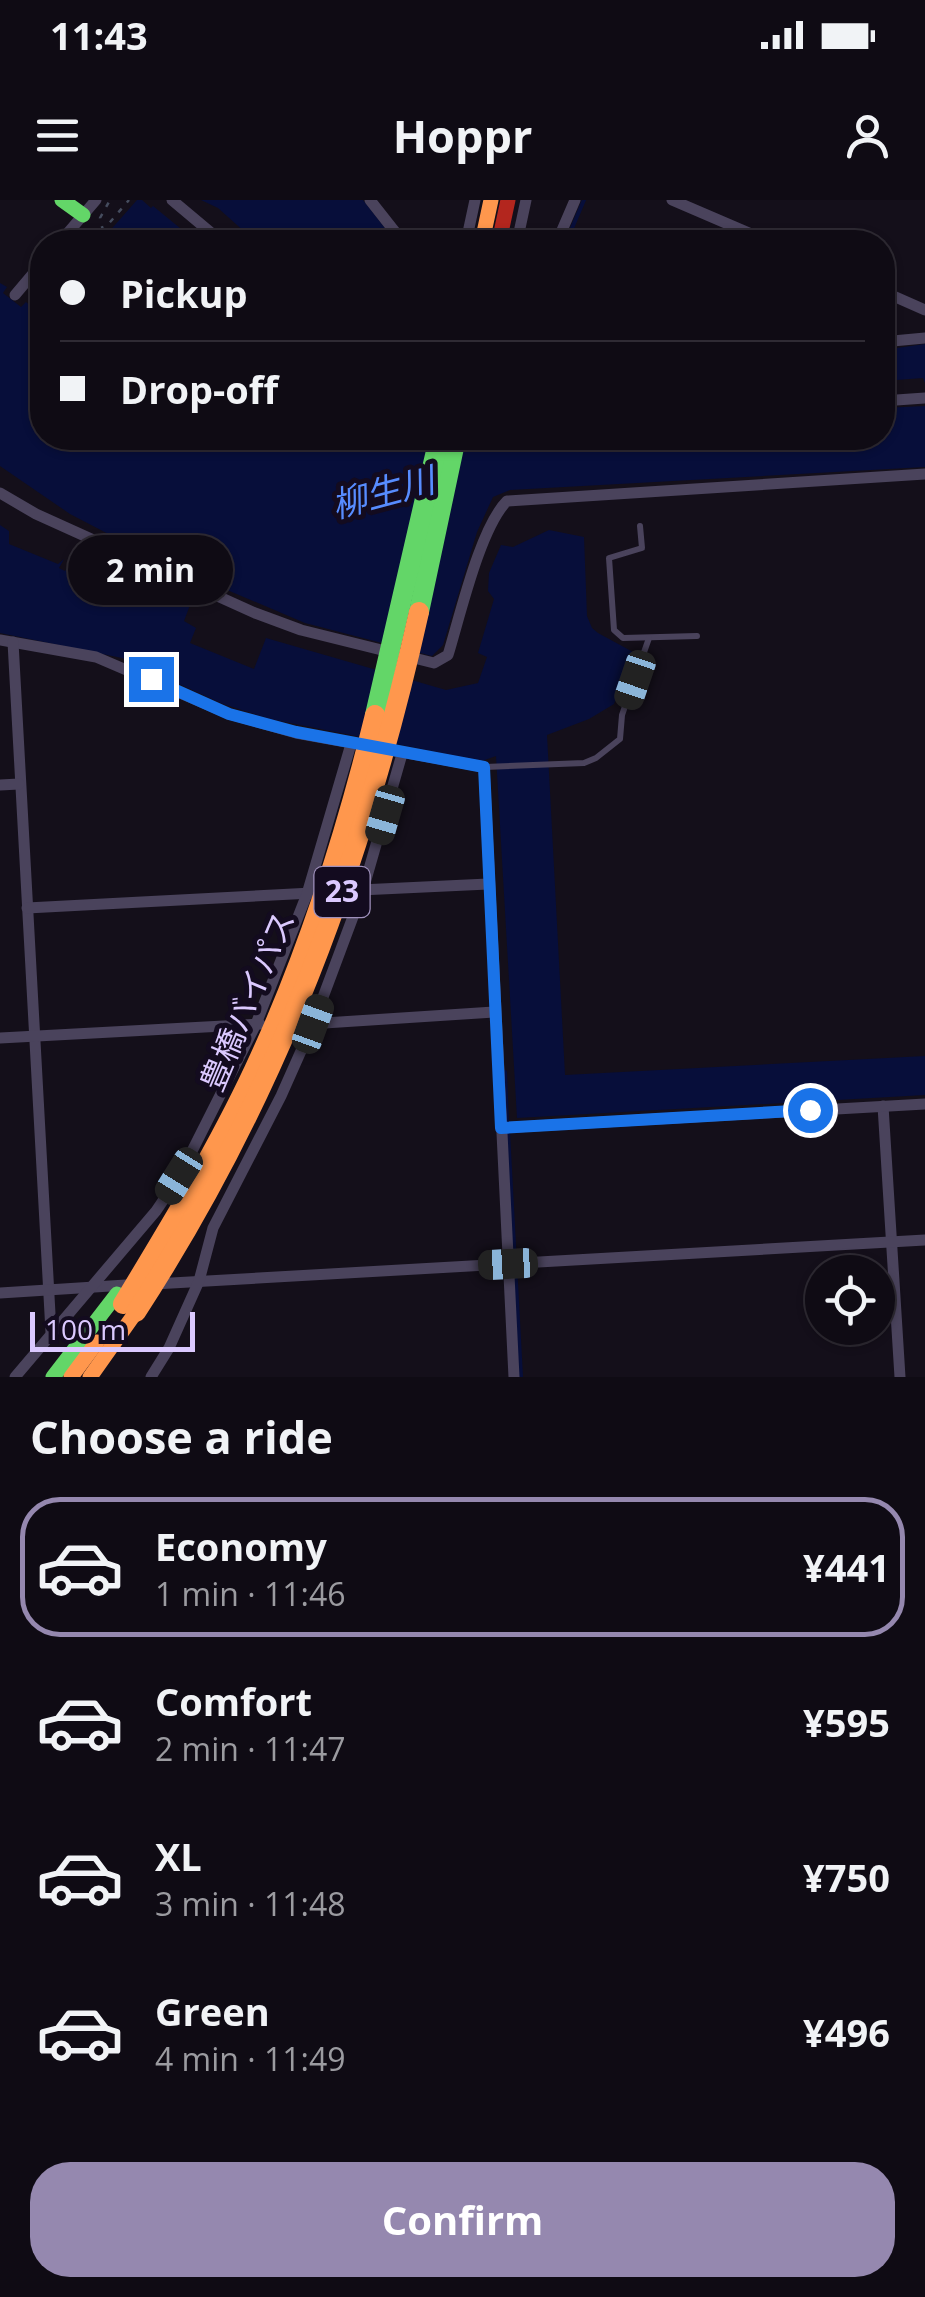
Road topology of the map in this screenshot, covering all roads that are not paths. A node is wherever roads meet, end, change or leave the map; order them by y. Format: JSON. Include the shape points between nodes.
{"nodes":[{"id":1,"x":62,"y":200,"type":"edge"},
{"id":2,"x":172,"y":200,"type":"edge"},
{"id":3,"x":370,"y":200,"type":"edge"},
{"id":4,"x":475,"y":200,"type":"edge"},
{"id":5,"x":491,"y":200,"type":"edge"},
{"id":6,"x":508,"y":200,"type":"edge"},
{"id":7,"x":526,"y":200,"type":"edge"},
{"id":8,"x":575,"y":200,"type":"edge"},
{"id":9,"x":672,"y":200,"type":"edge"},
{"id":10,"x":89,"y":207,"type":"edge"},
{"id":11,"x":70,"y":230,"type":"edge"},
{"id":12,"x":208,"y":230,"type":"edge"},
{"id":13,"x":394,"y":230,"type":"edge"},
{"id":14,"x":469,"y":230,"type":"edge"},
{"id":15,"x":485,"y":230,"type":"edge"},
{"id":16,"x":502,"y":230,"type":"edge"},
{"id":17,"x":520,"y":230,"type":"edge"},
{"id":18,"x":562,"y":230,"type":"edge"},
{"id":19,"x":742,"y":230,"type":"edge"},
{"id":20,"x":30,"y":277,"type":"edge"},
{"id":21,"x":16,"y":294,"type":"dead end"},
{"id":22,"x":895,"y":297,"type":"edge"},
{"id":23,"x":925,"y":310,"type":"edge"},
{"id":24,"x":925,"y":338,"type":"edge"},
{"id":25,"x":895,"y":340,"type":"edge"},
{"id":26,"x":925,"y":398,"type":"edge"},
{"id":27,"x":895,"y":400,"type":"edge"},
{"id":28,"x":436,"y":450,"type":"edge"},
{"id":29,"x":453,"y":450,"type":"edge"},
{"id":30,"x":925,"y":474,"type":"edge"},
{"id":31,"x":0,"y":493,"type":"edge"},
{"id":32,"x":640,"y":526,"type":"dead end"},
{"id":33,"x":696,"y":636,"type":"dead end"},
{"id":34,"x":649,"y":638,"type":"junction"},
{"id":35,"x":7,"y":641,"type":"edge"},
{"id":36,"x":351,"y":744,"type":"junction"},
{"id":37,"x":402,"y":754,"type":"junction"},
{"id":38,"x":484,"y":767,"type":"junction"},
{"id":39,"x":18,"y":784,"type":"junction"},
{"id":40,"x":0,"y":785,"type":"edge"},
{"id":41,"x":488,"y":884,"type":"junction"},
{"id":42,"x":363,"y":890,"type":"junction"},
{"id":43,"x":306,"y":894,"type":"junction"},
{"id":44,"x":26,"y":908,"type":"junction"},
{"id":45,"x":494,"y":1012,"type":"junction"},
{"id":46,"x":256,"y":1024,"type":"junction"},
{"id":47,"x":313,"y":1024,"type":"junction"},
{"id":48,"x":34,"y":1036,"type":"junction"},
{"id":49,"x":0,"y":1038,"type":"edge"},
{"id":50,"x":925,"y":1104,"type":"edge"},
{"id":51,"x":883,"y":1106,"type":"junction"},
{"id":52,"x":506,"y":1128,"type":"junction"},
{"id":53,"x":925,"y":1240,"type":"edge"},
{"id":54,"x":891,"y":1242,"type":"junction"},
{"id":55,"x":513,"y":1264,"type":"junction"},
{"id":56,"x":200,"y":1281,"type":"junction"},
{"id":57,"x":88,"y":1287,"type":"junction"},
{"id":58,"x":48,"y":1290,"type":"junction"},
{"id":59,"x":0,"y":1293,"type":"edge"},
{"id":60,"x":130,"y":1306,"type":"junction"},
{"id":61,"x":52,"y":1332,"type":"junction"},
{"id":62,"x":15,"y":1377,"type":"edge"},
{"id":63,"x":52,"y":1377,"type":"edge"},
{"id":64,"x":72,"y":1377,"type":"edge"},
{"id":65,"x":90,"y":1377,"type":"edge"},
{"id":66,"x":105,"y":1377,"type":"edge"},
{"id":67,"x":151,"y":1377,"type":"edge"},
{"id":68,"x":514,"y":1377,"type":"edge"},
{"id":69,"x":900,"y":1377,"type":"edge"}],
"edges":[{"from":1,"to":10,"type":"main road"},
{"from":2,"to":12,"type":"street"},
{"from":3,"to":13,"type":"street"},
{"from":4,"to":14,"type":"street"},
{"from":5,"to":15,"type":"main road"},
{"from":6,"to":16,"type":"main road"},
{"from":7,"to":17,"type":"street"},
{"from":8,"to":18,"type":"street"},
{"from":9,"to":19,"type":"street"},
{"from":10,"to":11,"type":"street"},
{"from":20,"to":21,"type":"street"},
{"from":22,"to":23,"type":"street"},
{"from":24,"to":25,"type":"street"},
{"from":26,"to":27,"type":"street"},
{"from":28,"to":60,"type":"main road","name":"豊橋バイパス","number":"23","bridge":true,"via":[[362,767],[319,908],[270,1035]]},
{"from":29,"to":60,"type":"main road","name":"豊橋バイパス","number":"23","bridge":true,"via":[[381,767],[340,899],[291,1028],[220,1178],[162,1274]]},
{"from":30,"to":31,"type":"street","via":[[507,501],[480,556],[448,655],[434,663],[255,613]]},
{"from":32,"to":34,"type":"lane","via":[[642,548],[610,558],[614,626],[623,638]]},
{"from":33,"to":34,"type":"lane"},
{"from":34,"to":38,"type":"lane","via":[[620,740],[611,748],[584,763]]},
{"from":35,"to":36,"type":"street","via":[[96,657],[229,714]]},
{"from":35,"to":39,"type":"street"},
{"from":36,"to":37,"type":"street"},
{"from":36,"to":43,"type":"street"},
{"from":37,"to":38,"type":"street"},
{"from":37,"to":42,"type":"street"},
{"from":38,"to":41,"type":"street"},
{"from":39,"to":40,"type":"street"},
{"from":39,"to":44,"type":"street"},
{"from":41,"to":42,"type":"street"},
{"from":41,"to":45,"type":"street"},
{"from":42,"to":43,"type":"street"},
{"from":42,"to":47,"type":"street"},
{"from":43,"to":44,"type":"street"},
{"from":43,"to":46,"type":"street"},
{"from":44,"to":48,"type":"street"},
{"from":45,"to":47,"type":"street"},
{"from":45,"to":52,"type":"street"},
{"from":46,"to":47,"type":"street"},
{"from":46,"to":48,"type":"street"},
{"from":46,"to":57,"type":"street","via":[[168,1194]]},
{"from":47,"to":56,"type":"street","via":[[213,1228]]},
{"from":48,"to":49,"type":"street"},
{"from":48,"to":58,"type":"street"},
{"from":50,"to":51,"type":"street"},
{"from":51,"to":52,"type":"street"},
{"from":51,"to":54,"type":"street"},
{"from":52,"to":55,"type":"street"},
{"from":53,"to":54,"type":"street"},
{"from":54,"to":55,"type":"street"},
{"from":54,"to":69,"type":"street"},
{"from":55,"to":56,"type":"street"},
{"from":55,"to":68,"type":"street"},
{"from":56,"to":57,"type":"street"},
{"from":56,"to":67,"type":"street"},
{"from":57,"to":58,"type":"street"},
{"from":57,"to":61,"type":"street"},
{"from":58,"to":59,"type":"street"},
{"from":58,"to":61,"type":"street"},
{"from":60,"to":63,"type":"main road","number":"23"},
{"from":60,"to":64,"type":"main road","name":"豊橋バイパス","number":"23"},
{"from":60,"to":65,"type":"main road","name":"豊橋バイパス","number":"23"},
{"from":60,"to":66,"type":"main road","number":"23"},
{"from":61,"to":62,"type":"street"}]}
